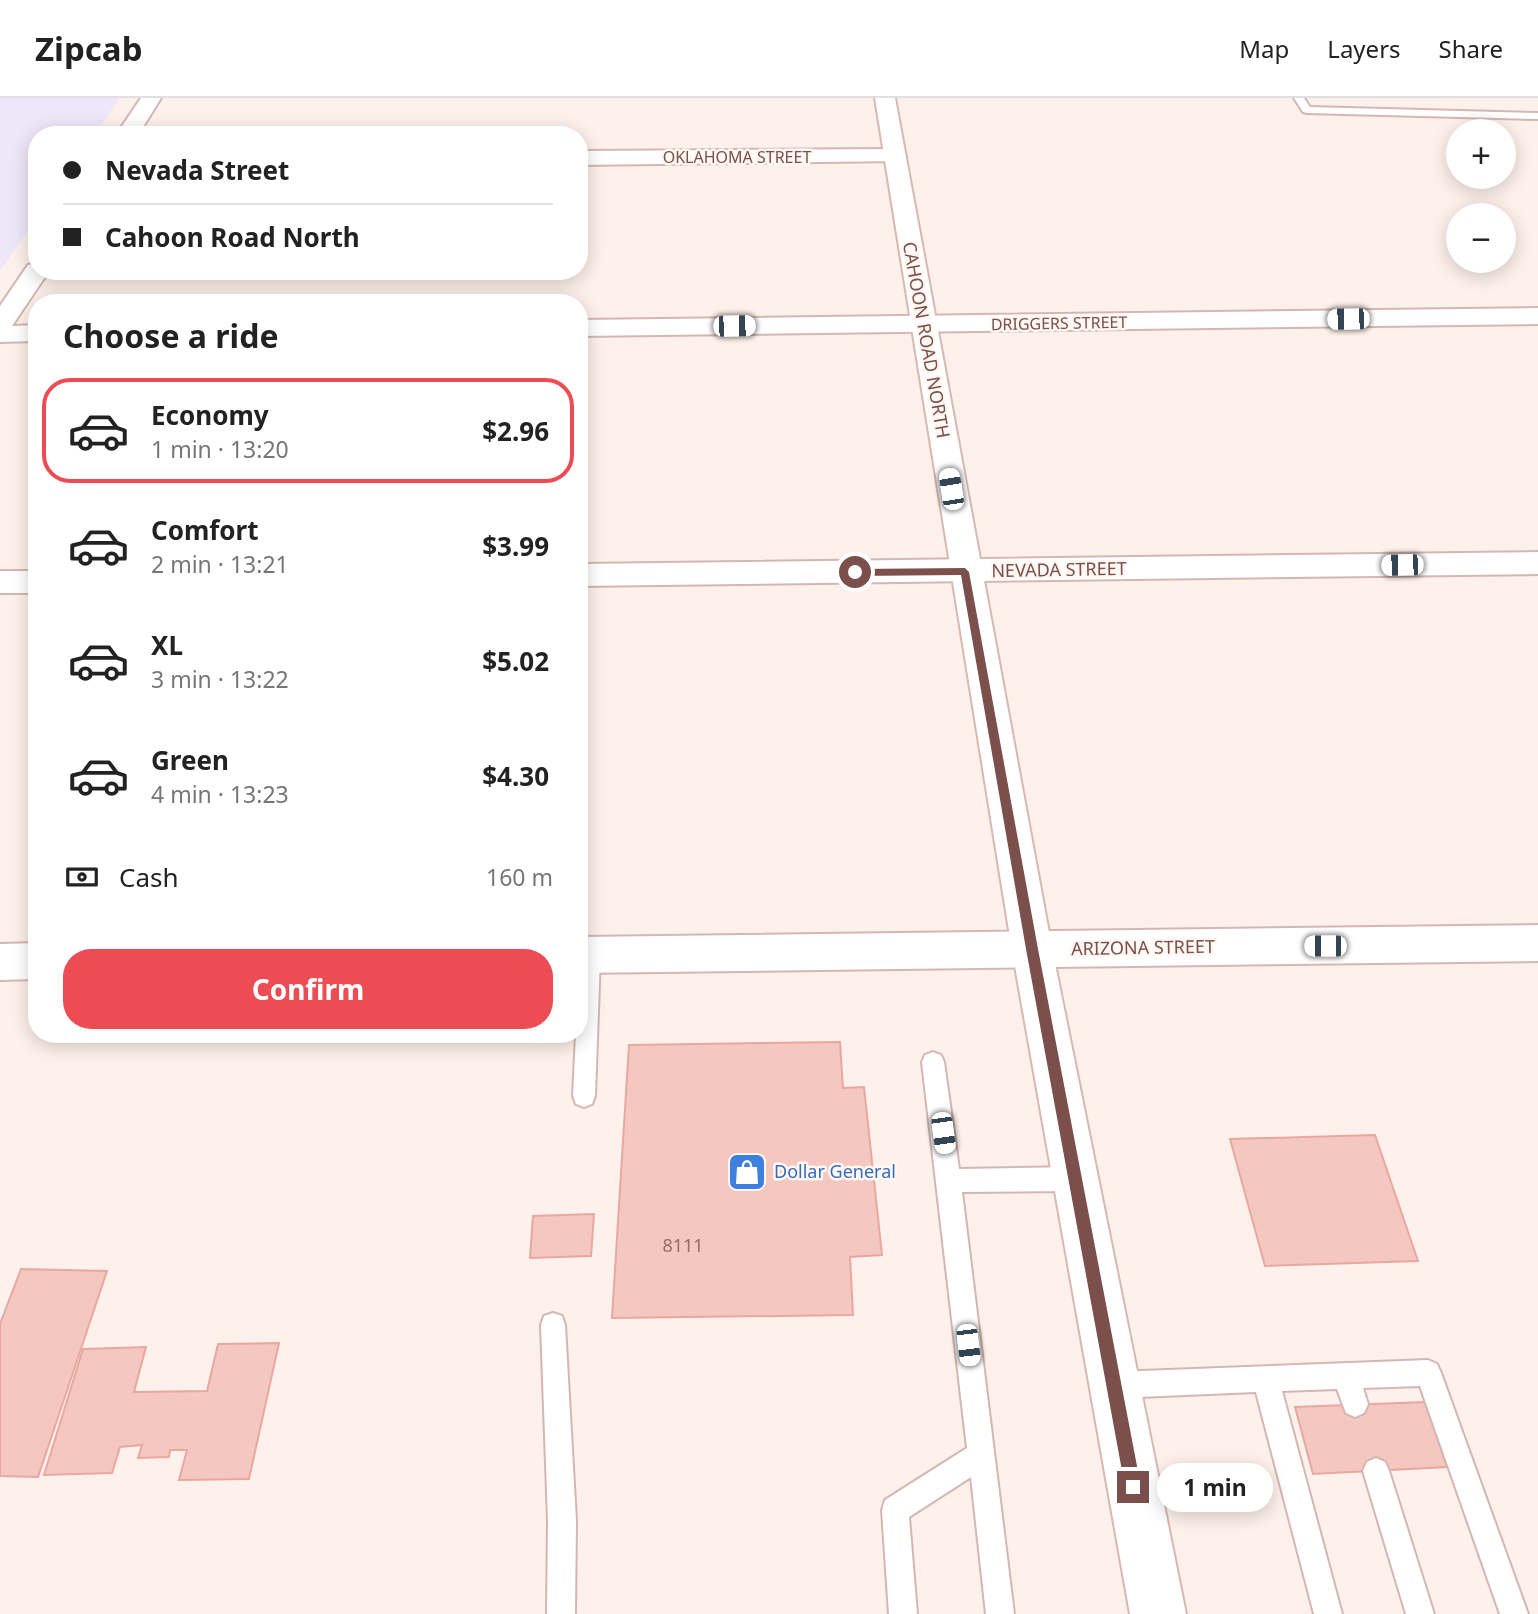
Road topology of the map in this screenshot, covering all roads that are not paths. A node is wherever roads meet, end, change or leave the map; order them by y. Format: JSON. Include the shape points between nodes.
{"nodes":[{"id":1,"x":151,"y":98,"type":"edge"},
{"id":2,"x":885,"y":98,"type":"edge"},
{"id":3,"x":1299,"y":98,"type":"edge"},
{"id":4,"x":1538,"y":116,"type":"edge"},
{"id":5,"x":133,"y":126,"type":"edge"},
{"id":6,"x":895,"y":156,"type":"junction"},
{"id":7,"x":588,"y":158,"type":"edge"},
{"id":8,"x":30,"y":280,"type":"edge"},
{"id":9,"x":1538,"y":316,"type":"edge"},
{"id":10,"x":925,"y":324,"type":"junction"},
{"id":11,"x":0,"y":325,"type":"edge"},
{"id":12,"x":588,"y":328,"type":"edge"},
{"id":13,"x":28,"y":333,"type":"edge"},
{"id":14,"x":0,"y":334,"type":"edge"},
{"id":15,"x":1538,"y":563,"type":"edge"},
{"id":16,"x":965,"y":572,"type":"junction"},
{"id":17,"x":588,"y":575,"type":"edge"},
{"id":18,"x":0,"y":582,"type":"edge"},
{"id":19,"x":28,"y":582,"type":"edge"},
{"id":20,"x":1538,"y":943,"type":"edge"},
{"id":21,"x":1032,"y":949,"type":"junction"},
{"id":22,"x":588,"y":955,"type":"edge"},
{"id":23,"x":28,"y":961,"type":"edge"},
{"id":24,"x":0,"y":962,"type":"edge"},
{"id":25,"x":584,"y":1043,"type":"edge"},
{"id":26,"x":933,"y":1062,"type":"dead end"},
{"id":27,"x":584,"y":1096,"type":"dead end"},
{"id":28,"x":1075,"y":1179,"type":"junction"},
{"id":29,"x":950,"y":1181,"type":"junction"},
{"id":30,"x":553,"y":1325,"type":"dead end"},
{"id":31,"x":1346,"y":1376,"type":"junction"},
{"id":32,"x":1266,"y":1380,"type":"junction"},
{"id":33,"x":1114,"y":1385,"type":"junction"},
{"id":34,"x":1354,"y":1404,"type":"dead end"},
{"id":35,"x":981,"y":1455,"type":"junction"},
{"id":36,"x":1376,"y":1471,"type":"dead end"},
{"id":37,"x":561,"y":1614,"type":"edge"},
{"id":38,"x":903,"y":1614,"type":"edge"},
{"id":39,"x":1000,"y":1614,"type":"edge"},
{"id":40,"x":1158,"y":1614,"type":"edge"},
{"id":41,"x":1328,"y":1614,"type":"edge"},
{"id":42,"x":1420,"y":1614,"type":"edge"},
{"id":43,"x":1514,"y":1614,"type":"edge"}],
"edges":[{"from":1,"to":5,"type":"street"},
{"from":2,"to":6,"type":"street","name":"CAHOON ROAD NORTH"},
{"from":3,"to":4,"type":"lane","via":[[1307,110]]},
{"from":6,"to":7,"type":"street","name":"OKLAHOMA STREET"},
{"from":6,"to":10,"type":"street","name":"CAHOON ROAD NORTH"},
{"from":8,"to":11,"type":"street"},
{"from":9,"to":10,"type":"street","name":"DRIGGERS STREET"},
{"from":10,"to":12,"type":"street","name":"DRIGGERS STREET"},
{"from":10,"to":16,"type":"street","name":"CAHOON ROAD NORTH"},
{"from":13,"to":14,"type":"street"},
{"from":15,"to":16,"type":"street","name":"NEVADA STREET"},
{"from":16,"to":17,"type":"street","name":"NEVADA STREET"},
{"from":16,"to":21,"type":"street","name":"CAHOON ROAD NORTH"},
{"from":18,"to":19,"type":"street"},
{"from":20,"to":21,"type":"street","name":"ARIZONA STREET"},
{"from":21,"to":22,"type":"street","name":"ARIZONA STREET"},
{"from":21,"to":28,"type":"street","name":"CAHOON ROAD NORTH"},
{"from":23,"to":24,"type":"street"},
{"from":25,"to":27,"type":"lane"},
{"from":26,"to":29,"type":"lane"},
{"from":28,"to":29,"type":"lane"},
{"from":28,"to":33,"type":"street","name":"CAHOON ROAD NORTH"},
{"from":29,"to":35,"type":"lane"},
{"from":30,"to":37,"type":"lane","via":[[562,1520]]},
{"from":31,"to":32,"type":"lane"},
{"from":31,"to":34,"type":"lane"},
{"from":31,"to":43,"type":"lane","via":[[1429,1373]]},
{"from":32,"to":33,"type":"lane"},
{"from":32,"to":41,"type":"lane"},
{"from":33,"to":40,"type":"street","name":"CAHOON ROAD NORTH"},
{"from":35,"to":38,"type":"lane","via":[[895,1510]]},
{"from":35,"to":39,"type":"lane"},
{"from":36,"to":42,"type":"lane"}]}
